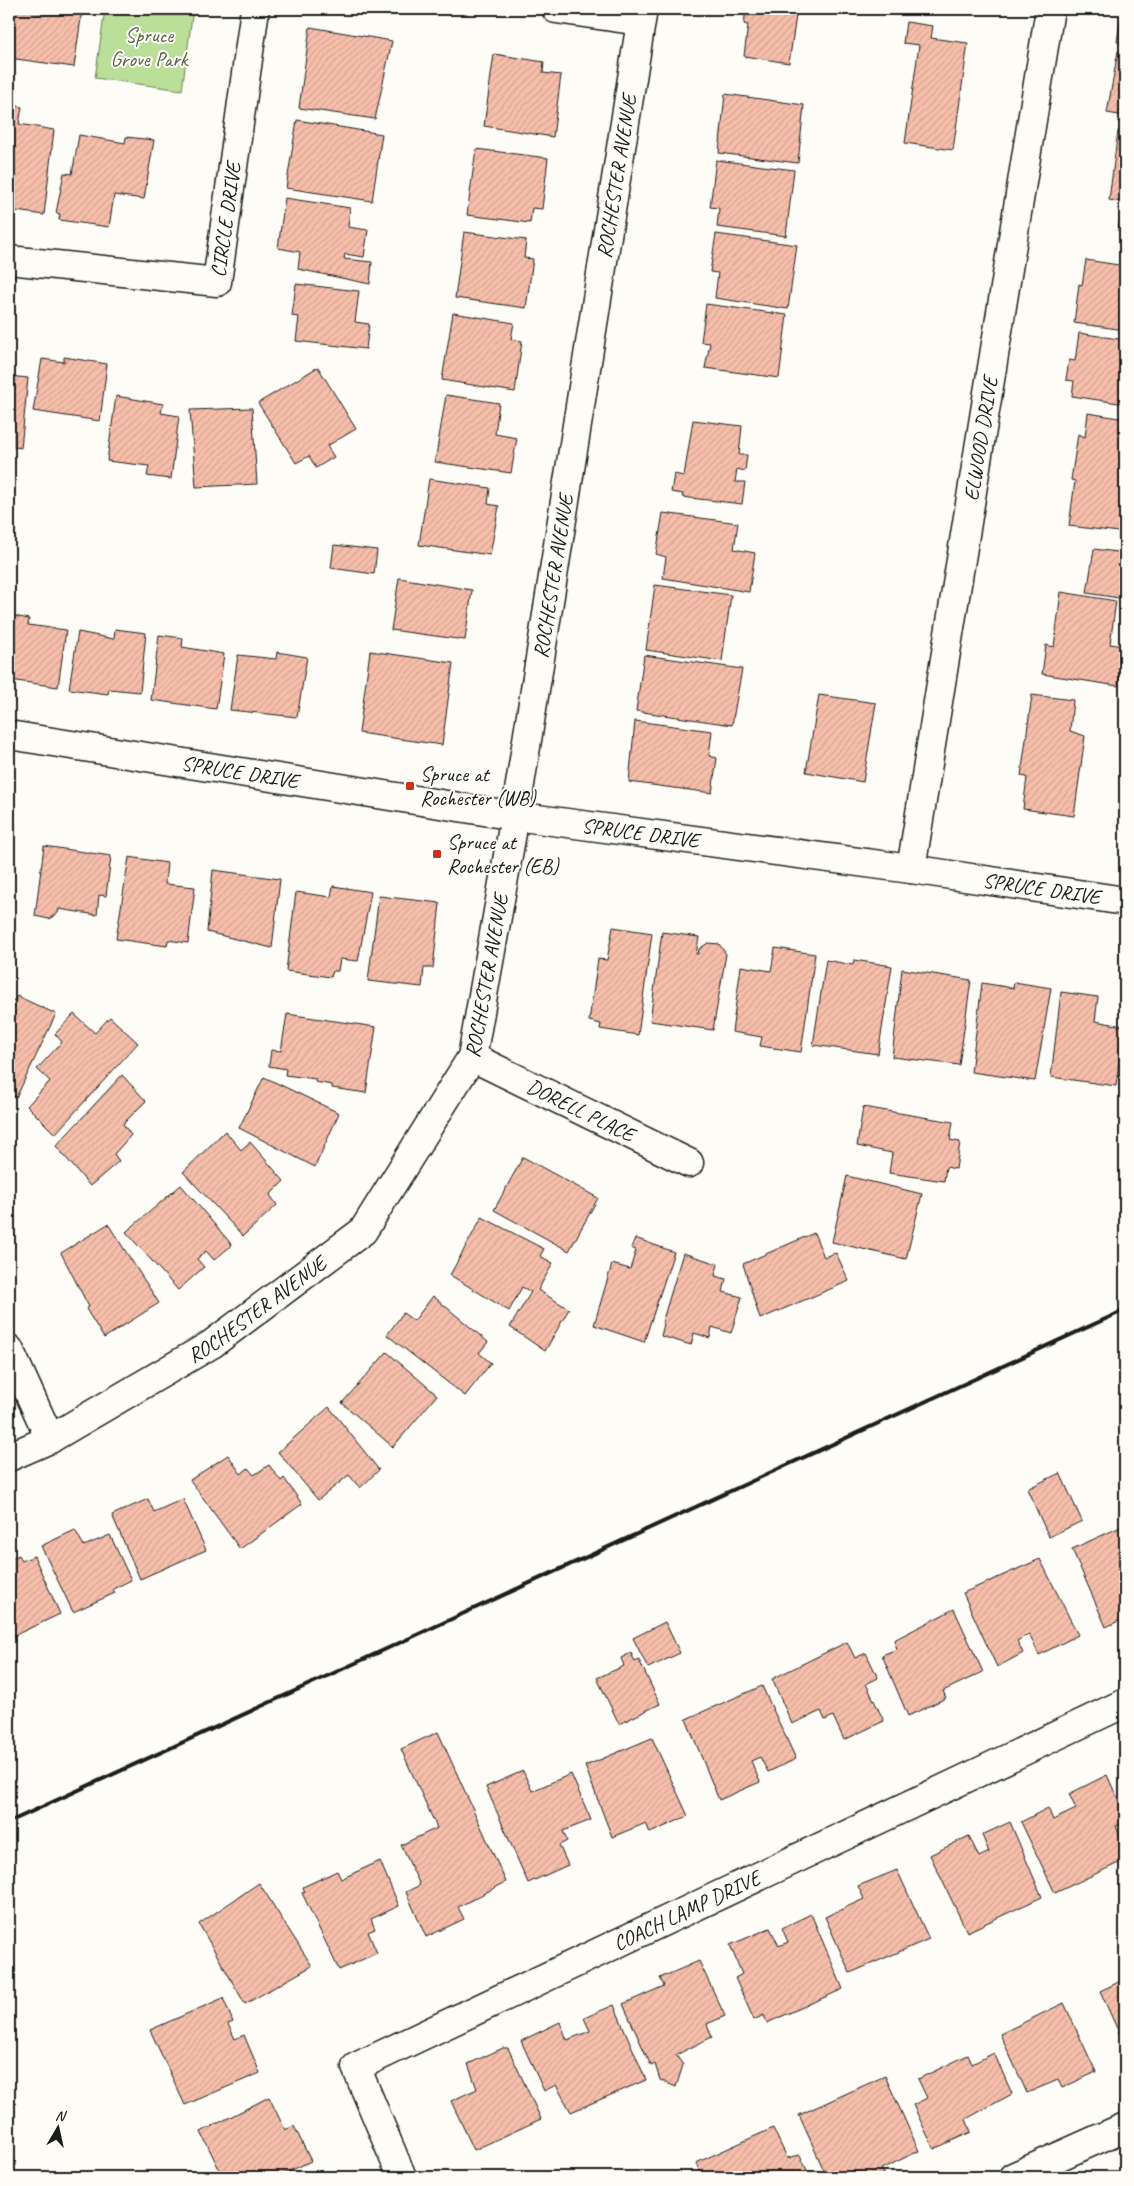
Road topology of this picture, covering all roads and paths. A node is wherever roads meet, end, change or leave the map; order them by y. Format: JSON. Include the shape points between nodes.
{"nodes":[{"id":1,"x":255,"y":9,"type":"edge"},
{"id":2,"x":556,"y":9,"type":"edge"},
{"id":3,"x":1050,"y":9,"type":"edge"},
{"id":4,"x":642,"y":15,"type":"edge"},
{"id":5,"x":9,"y":260,"type":"edge"},
{"id":6,"x":9,"y":735,"type":"edge"},
{"id":7,"x":515,"y":816,"type":"junction"},
{"id":8,"x":911,"y":869,"type":"junction"},
{"id":9,"x":1125,"y":901,"type":"edge"},
{"id":10,"x":472,"y":1058,"type":"junction"},
{"id":11,"x":690,"y":1163,"type":"dead end"},
{"id":12,"x":9,"y":1349,"type":"edge"},
{"id":13,"x":50,"y":1439,"type":"junction"},
{"id":14,"x":9,"y":1457,"type":"edge"},
{"id":15,"x":1125,"y":1703,"type":"edge"},
{"id":16,"x":1125,"y":2126,"type":"edge"},
{"id":17,"x":402,"y":2177,"type":"edge"},
{"id":18,"x":1013,"y":2177,"type":"edge"}],
"edges":[{"from":1,"to":5,"type":"street","name":"CIRCLE DRIVE","via":[[217,282]]},
{"from":2,"to":4,"type":"street"},
{"from":3,"to":8,"type":"street","name":"ELWOOD DRIVE"},
{"from":4,"to":7,"type":"street","name":"ROCHESTER AVENUE"},
{"from":6,"to":7,"type":"street","name":"SPRUCE DRIVE"},
{"from":7,"to":8,"type":"street","name":"SPRUCE DRIVE"},
{"from":7,"to":10,"type":"street","name":"ROCHESTER AVENUE"},
{"from":8,"to":9,"type":"street","name":"SPRUCE DRIVE"},
{"from":10,"to":11,"type":"street","name":"DORELL PLACE"},
{"from":10,"to":13,"type":"street","name":"ROCHESTER AVENUE","via":[[363,1231],[212,1344]]},
{"from":12,"to":13,"type":"street"},
{"from":13,"to":14,"type":"street","name":"ROCHESTER AVENUE"},
{"from":15,"to":17,"type":"street","name":"COACH LAMP DRIVE","via":[[356,2067]]},
{"from":16,"to":18,"type":"street"}]}
